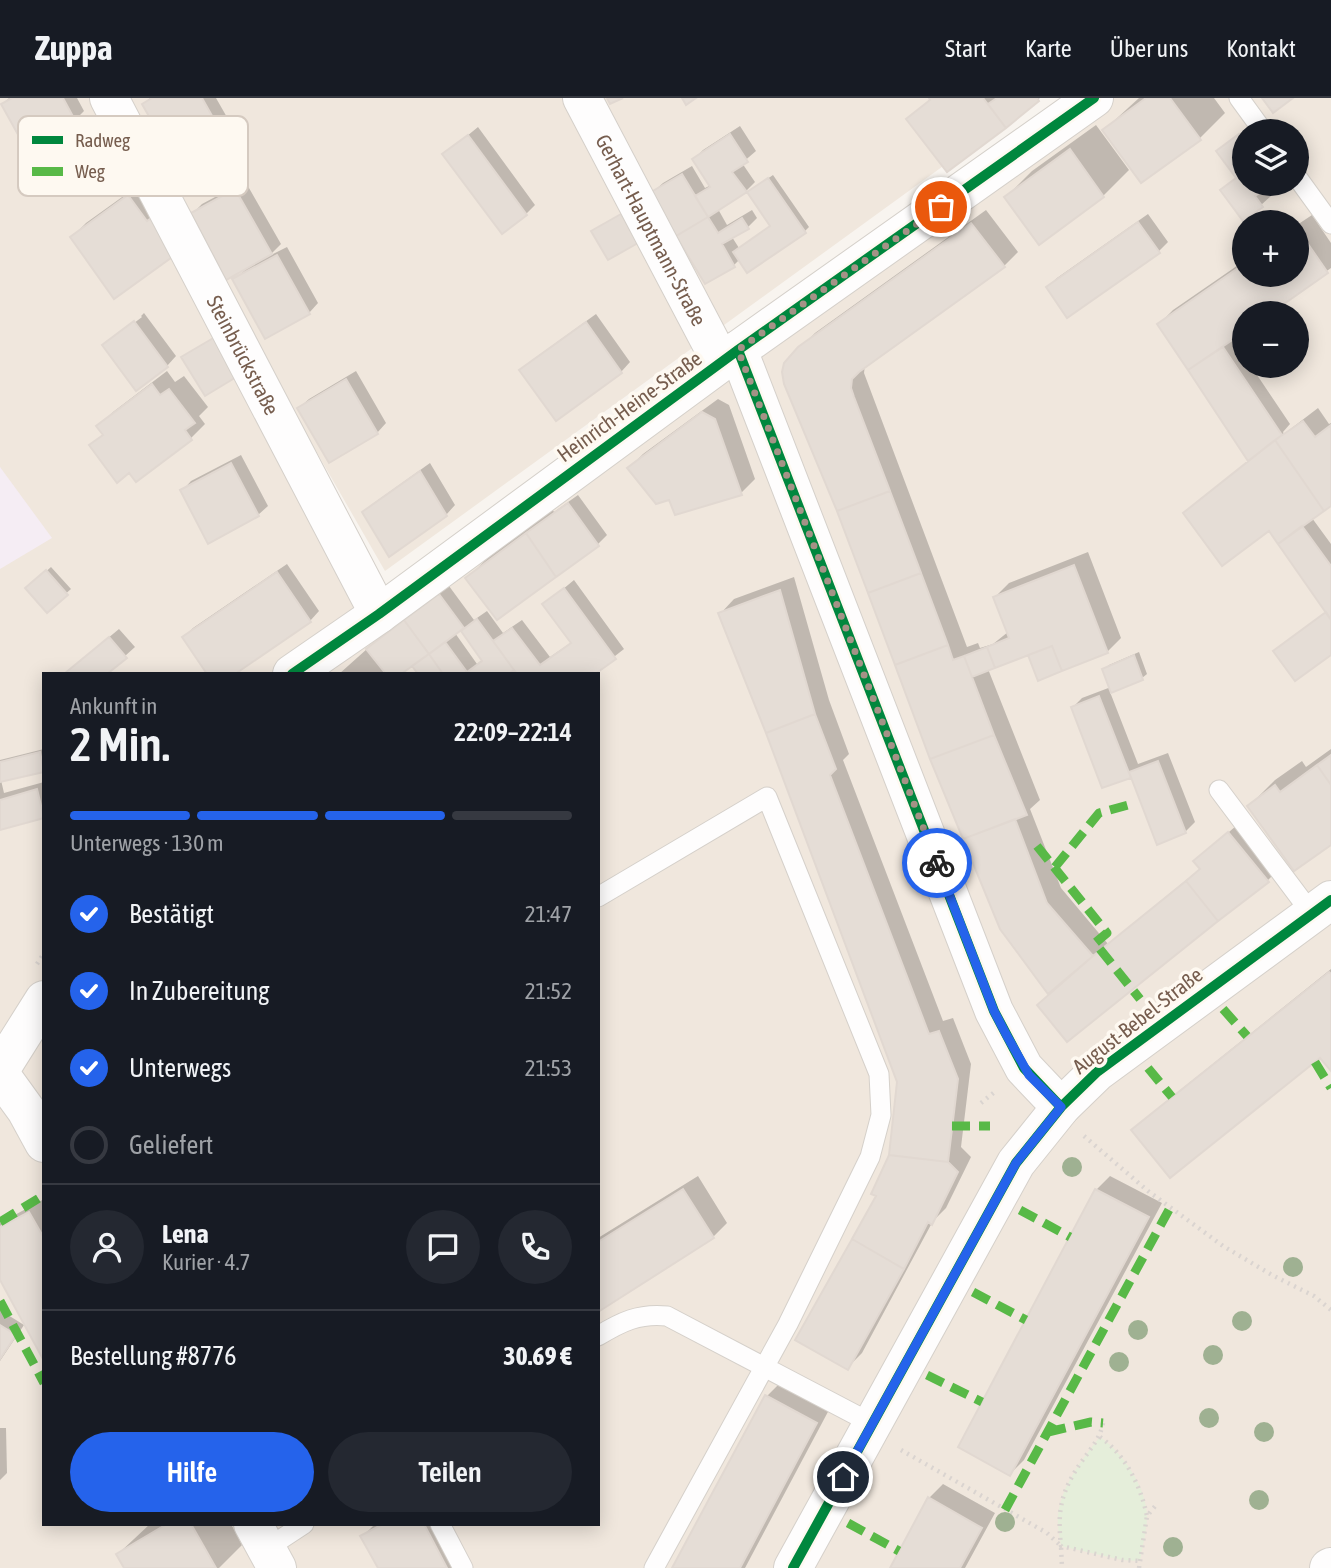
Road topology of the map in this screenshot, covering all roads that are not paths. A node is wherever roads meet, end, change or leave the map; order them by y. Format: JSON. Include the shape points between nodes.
{"nodes":[{"id":1,"x":109,"y":98,"type":"edge"},
{"id":2,"x":582,"y":98,"type":"edge"},
{"id":3,"x":1239,"y":98,"type":"edge"},
{"id":4,"x":1076,"y":104,"type":"edge"},
{"id":5,"x":118,"y":116,"type":"edge"},
{"id":6,"x":1255,"y":119,"type":"edge"},
{"id":7,"x":1309,"y":191,"type":"edge"},
{"id":8,"x":160,"y":196,"type":"edge"},
{"id":9,"x":1328,"y":213,"type":"edge"},
{"id":10,"x":730,"y":356,"type":"junction"},
{"id":11,"x":379,"y":614,"type":"junction"},
{"id":12,"x":295,"y":672,"type":"edge"},
{"id":13,"x":1219,"y":790,"type":"dead end"},
{"id":14,"x":600,"y":896,"type":"edge"},
{"id":15,"x":1322,"y":907,"type":"edge"},
{"id":16,"x":42,"y":1003,"type":"edge"},
{"id":17,"x":0,"y":1072,"type":"edge"},
{"id":18,"x":1069,"y":1118,"type":"junction"},
{"id":19,"x":42,"y":1139,"type":"edge"},
{"id":20,"x":600,"y":1335,"type":"edge"},
{"id":21,"x":765,"y":1366,"type":"junction"},
{"id":22,"x":881,"y":1434,"type":"junction"},
{"id":23,"x":301,"y":1526,"type":"edge"},
{"id":24,"x":441,"y":1526,"type":"edge"},
{"id":25,"x":265,"y":1547,"type":"edge"},
{"id":26,"x":463,"y":1568,"type":"edge"},
{"id":27,"x":654,"y":1568,"type":"edge"},
{"id":28,"x":793,"y":1568,"type":"edge"}],
"edges":[{"from":1,"to":5,"type":"street","name":"Steinbrückstraße"},
{"from":2,"to":10,"type":"street","name":"Gerhart-Hauptmann-Straße"},
{"from":3,"to":6,"type":"lane"},
{"from":4,"to":10,"type":"street","name":"Heinrich-Heine-Straße"},
{"from":7,"to":9,"type":"lane"},
{"from":8,"to":11,"type":"street","name":"Steinbrückstraße"},
{"from":10,"to":11,"type":"street","name":"Heinrich-Heine-Straße"},
{"from":10,"to":18,"type":"street","name":"Gerhart-Hauptmann-Straße","via":[[994,1011],[1024,1068]]},
{"from":11,"to":12,"type":"street","name":"Heinrich-Heine-Straße"},
{"from":13,"to":15,"type":"lane"},
{"from":14,"to":21,"type":"lane","via":[[767,797],[879,1074],[881,1115],[870,1157]]},
{"from":15,"to":18,"type":"street","name":"August-Bebel-Straße","via":[[1097,1072]]},
{"from":16,"to":17,"type":"street"},
{"from":17,"to":19,"type":"street"},
{"from":18,"to":22,"type":"street","name":"August-Bebel-Straße","via":[[1016,1163]]},
{"from":20,"to":21,"type":"lane","via":[[624,1320],[667,1316]]},
{"from":21,"to":22,"type":"lane"},
{"from":21,"to":27,"type":"lane"},
{"from":22,"to":28,"type":"street","name":"August-Bebel-Straße"},
{"from":23,"to":25,"type":"lane"},
{"from":24,"to":26,"type":"lane"}]}
